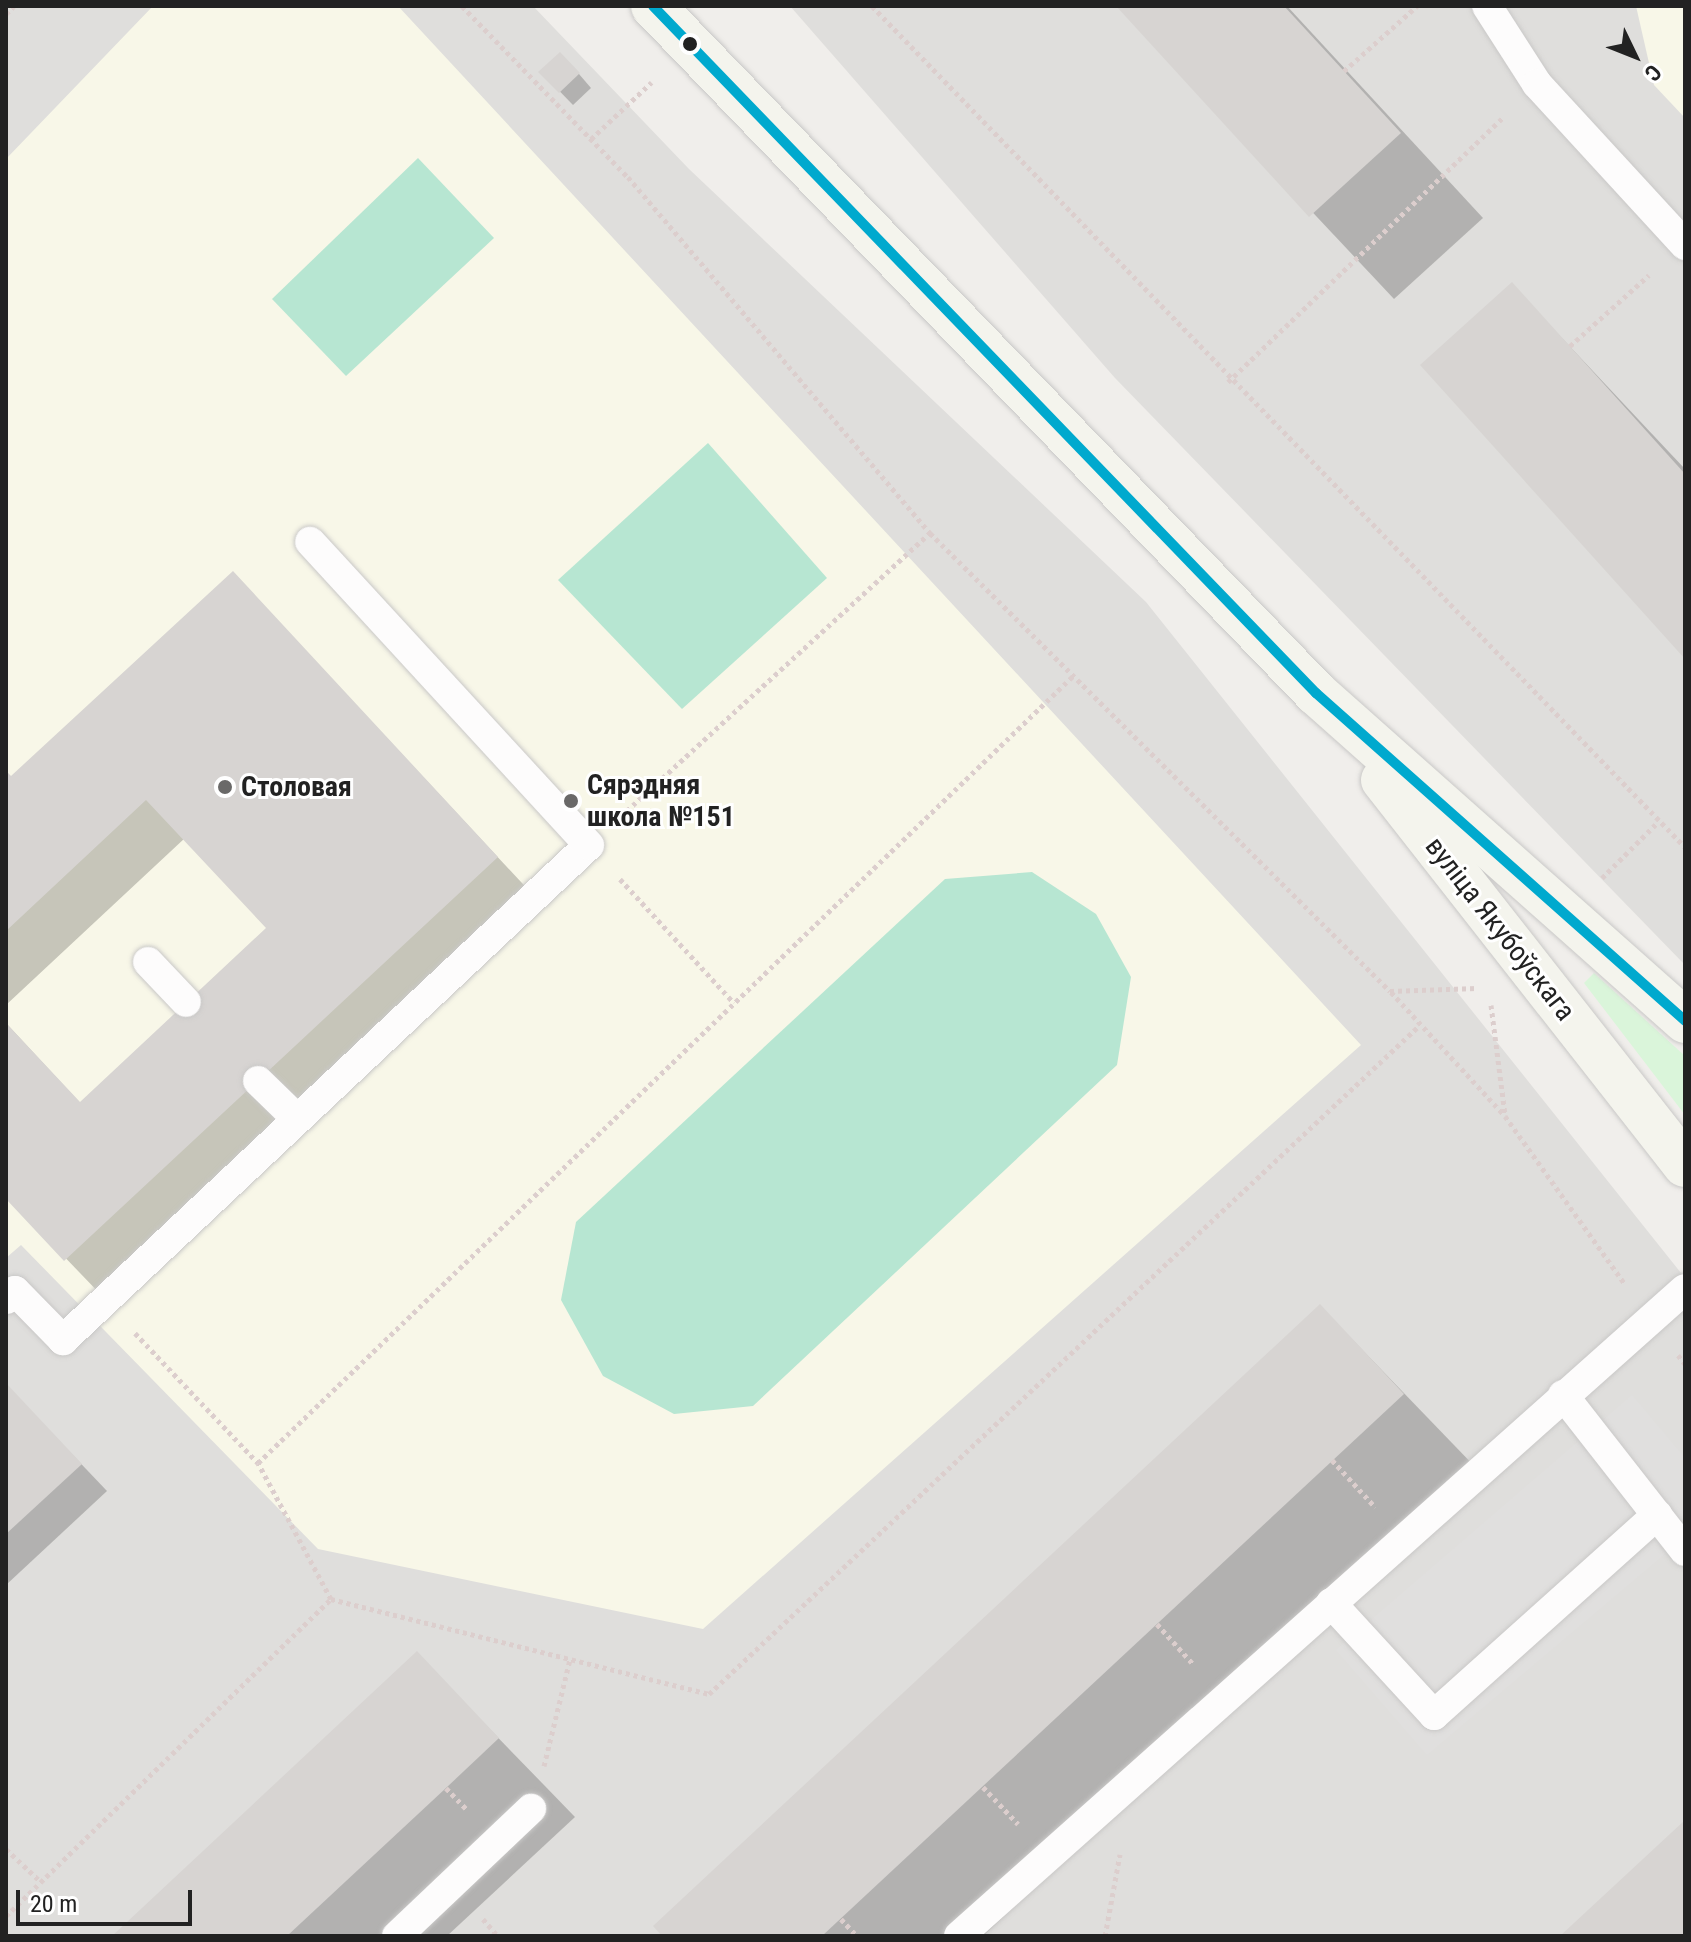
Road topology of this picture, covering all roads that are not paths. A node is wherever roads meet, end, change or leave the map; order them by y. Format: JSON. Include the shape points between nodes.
{"nodes":[{"id":1,"x":1487,"y":6,"type":"edge"},
{"id":2,"x":669,"y":19,"type":"edge"},
{"id":3,"x":1684,"y":245,"type":"edge"},
{"id":4,"x":310,"y":542,"type":"dead end"},
{"id":5,"x":1316,"y":693,"type":"junction"},
{"id":6,"x":148,"y":962,"type":"dead end"},
{"id":7,"x":186,"y":1002,"type":"dead end"},
{"id":8,"x":1685,"y":1021,"type":"edge"},
{"id":9,"x":258,"y":1081,"type":"dead end"},
{"id":10,"x":294,"y":1116,"type":"junction"},
{"id":11,"x":1685,"y":1165,"type":"edge"},
{"id":12,"x":1685,"y":1289,"type":"edge"},
{"id":13,"x":6,"y":1299,"type":"edge"},
{"id":14,"x":1563,"y":1395,"type":"junction"},
{"id":15,"x":1657,"y":1515,"type":"junction"},
{"id":16,"x":1685,"y":1551,"type":"edge"},
{"id":17,"x":1331,"y":1603,"type":"junction"},
{"id":18,"x":531,"y":1809,"type":"dead end"},
{"id":19,"x":397,"y":1936,"type":"edge"},
{"id":20,"x":959,"y":1936,"type":"edge"}],
"edges":[{"from":1,"to":3,"type":"lane","via":[[1537,84]]},
{"from":2,"to":5,"type":"main road","name":"вуліца Якубоўскага"},
{"from":4,"to":10,"type":"lane","via":[[589,845]]},
{"from":5,"to":8,"type":"main road","name":"вуліца Якубоўскага"},
{"from":5,"to":11,"type":"main road","name":"вуліца Якубоўскага"},
{"from":6,"to":7,"type":"lane"},
{"from":9,"to":10,"type":"lane"},
{"from":10,"to":13,"type":"lane","via":[[63,1340],[15,1291]]},
{"from":12,"to":14,"type":"lane"},
{"from":14,"to":15,"type":"lane"},
{"from":14,"to":17,"type":"lane"},
{"from":15,"to":16,"type":"lane"},
{"from":15,"to":17,"type":"lane","via":[[1434,1715]]},
{"from":17,"to":20,"type":"lane"},
{"from":18,"to":19,"type":"lane"}]}
